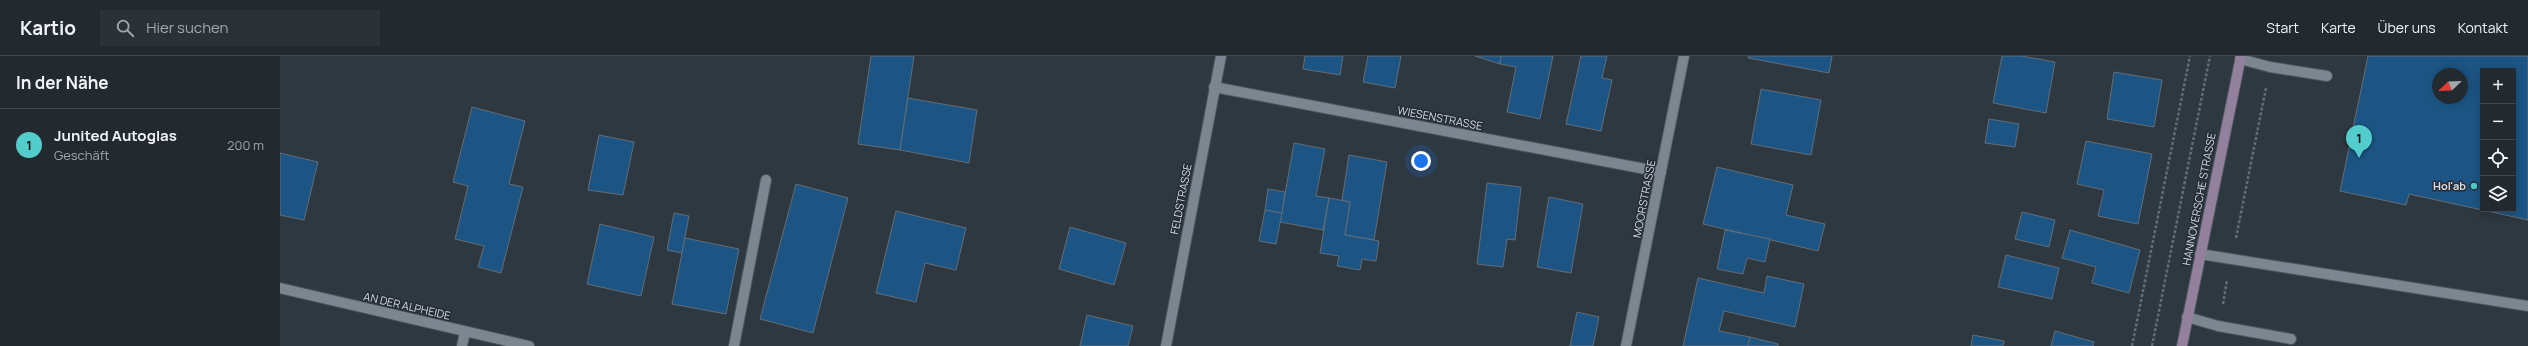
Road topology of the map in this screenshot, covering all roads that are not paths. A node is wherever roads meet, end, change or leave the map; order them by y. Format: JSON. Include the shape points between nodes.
{"nodes":[{"id":1,"x":1221,"y":56,"type":"edge"},
{"id":2,"x":1684,"y":56,"type":"edge"},
{"id":3,"x":2240,"y":57,"type":"edge"},
{"id":4,"x":2327,"y":76,"type":"dead end"},
{"id":5,"x":1214,"y":87,"type":"junction"},
{"id":6,"x":1661,"y":172,"type":"junction"},
{"id":7,"x":766,"y":180,"type":"dead end"},
{"id":8,"x":2200,"y":254,"type":"junction"},
{"id":9,"x":280,"y":288,"type":"edge"},
{"id":10,"x":2528,"y":306,"type":"edge"},
{"id":11,"x":2188,"y":317,"type":"junction"},
{"id":12,"x":465,"y":332,"type":"junction"},
{"id":13,"x":2291,"y":339,"type":"dead end"},
{"id":14,"x":462,"y":346,"type":"edge"},
{"id":15,"x":529,"y":346,"type":"edge"},
{"id":16,"x":734,"y":346,"type":"edge"},
{"id":17,"x":1166,"y":346,"type":"edge"},
{"id":18,"x":1626,"y":346,"type":"edge"},
{"id":19,"x":2182,"y":346,"type":"edge"}],
"edges":[{"from":1,"to":5,"type":"street","name":"FELDSTRASSE"},
{"from":2,"to":6,"type":"street","name":"MOORSTRASSE"},
{"from":3,"to":4,"type":"street","via":[[2270,67]]},
{"from":3,"to":8,"type":"street","name":"HANNOVERSCHE STRASSE"},
{"from":5,"to":6,"type":"street","name":"WIESENSTRASSE"},
{"from":5,"to":17,"type":"street","name":"FELDSTRASSE"},
{"from":6,"to":18,"type":"street","name":"MOORSTRASSE"},
{"from":7,"to":16,"type":"street"},
{"from":8,"to":10,"type":"street"},
{"from":8,"to":11,"type":"street","name":"HANNOVERSCHE STRASSE"},
{"from":9,"to":12,"type":"street","name":"AN DER ALPHEIDE"},
{"from":11,"to":13,"type":"street","via":[[2218,326]]},
{"from":11,"to":19,"type":"street","name":"HANNOVERSCHE STRASSE"},
{"from":12,"to":14,"type":"street"},
{"from":12,"to":15,"type":"street","name":"AN DER ALPHEIDE"}]}
